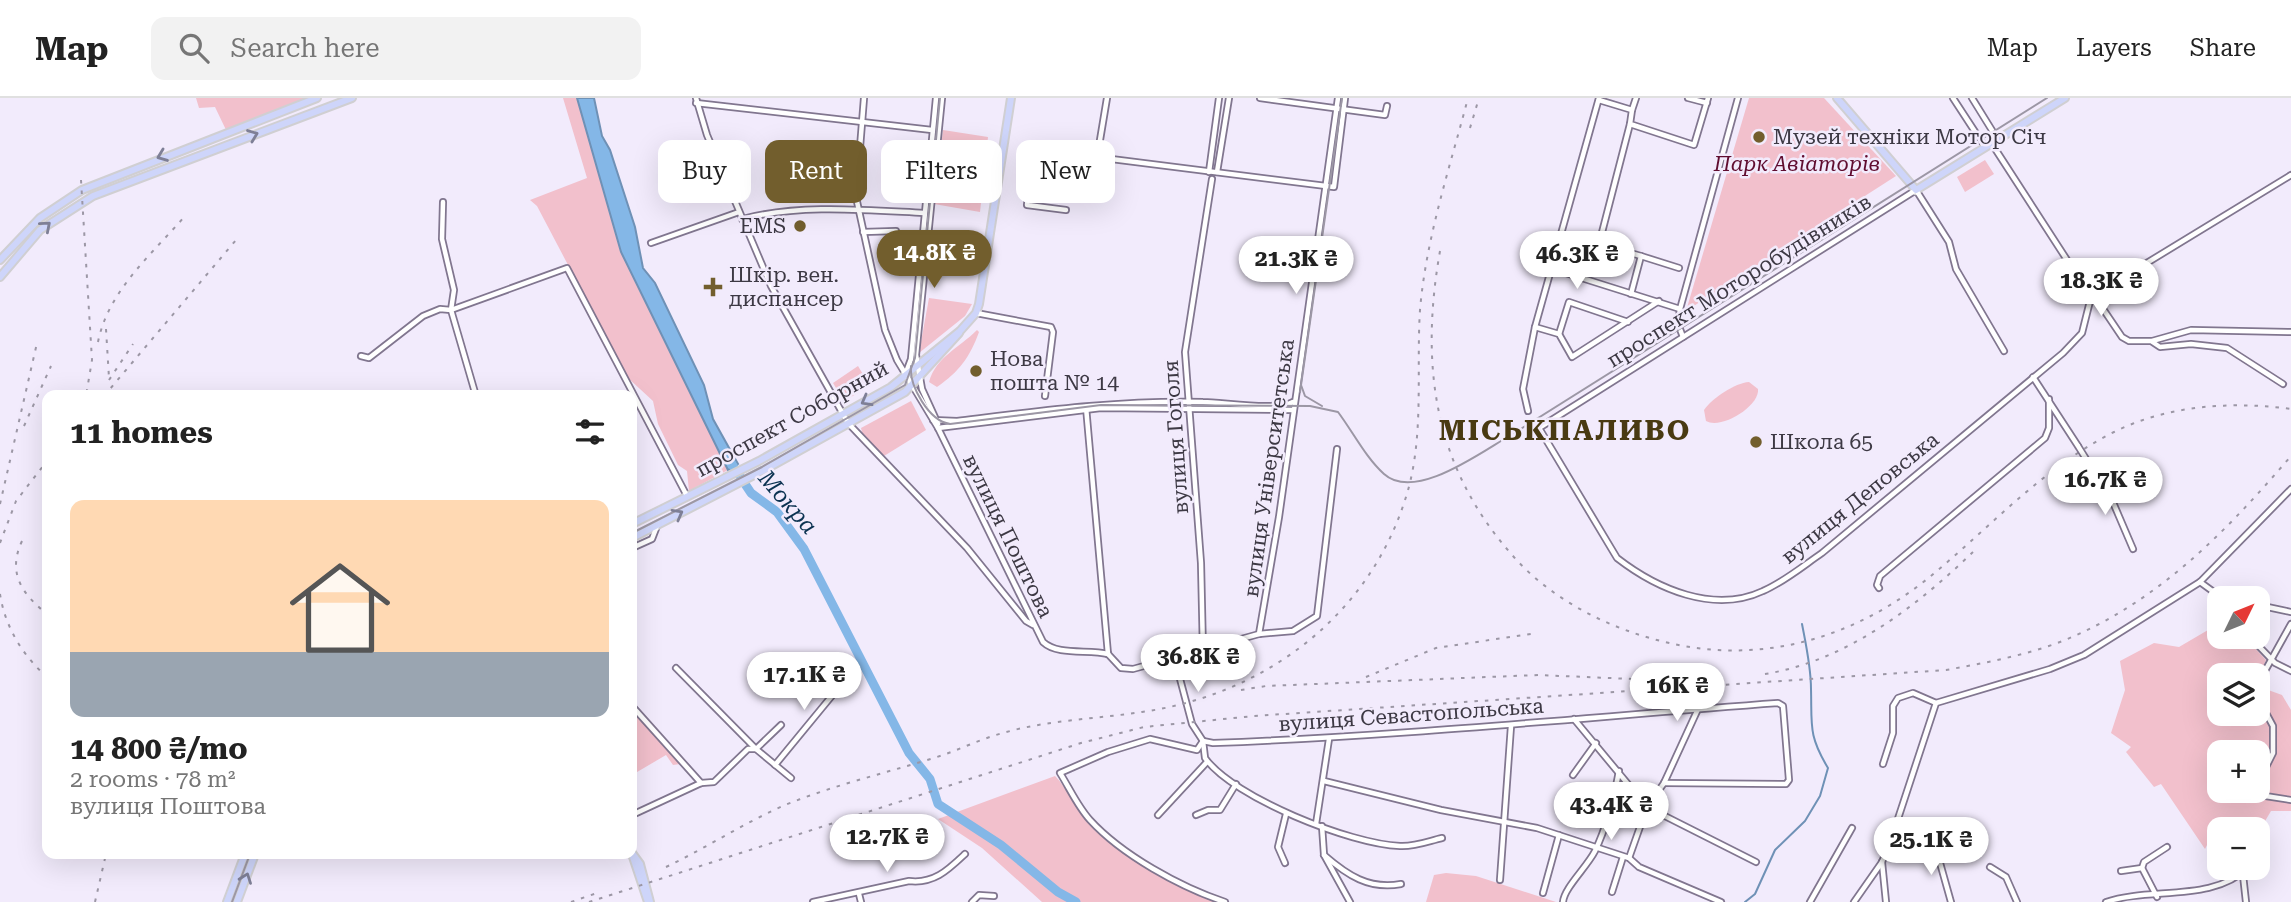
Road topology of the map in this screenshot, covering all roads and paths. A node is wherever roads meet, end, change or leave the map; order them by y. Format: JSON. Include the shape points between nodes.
{"nodes":[{"id":1,"x":317,"y":98,"type":"edge"},
{"id":2,"x":352,"y":98,"type":"edge"},
{"id":3,"x":864,"y":98,"type":"edge"},
{"id":4,"x":936,"y":98,"type":"edge"},
{"id":5,"x":942,"y":98,"type":"edge"},
{"id":6,"x":1011,"y":98,"type":"edge"},
{"id":7,"x":1107,"y":98,"type":"edge"},
{"id":8,"x":1219,"y":98,"type":"edge"},
{"id":9,"x":1228,"y":98,"type":"edge"},
{"id":10,"x":1261,"y":98,"type":"edge"},
{"id":11,"x":1338,"y":98,"type":"edge"},
{"id":12,"x":1345,"y":98,"type":"edge"},
{"id":13,"x":1636,"y":98,"type":"edge"},
{"id":14,"x":1688,"y":98,"type":"edge"},
{"id":15,"x":1738,"y":98,"type":"edge"},
{"id":16,"x":1837,"y":98,"type":"edge"},
{"id":17,"x":1953,"y":98,"type":"edge"},
{"id":18,"x":1972,"y":98,"type":"edge"},
{"id":19,"x":2065,"y":98,"type":"edge"},
{"id":20,"x":1599,"y":99,"type":"edge"},
{"id":21,"x":696,"y":100,"type":"edge"},
{"id":22,"x":1707,"y":100,"type":"edge"},
{"id":23,"x":1387,"y":106,"type":"dead end"},
{"id":24,"x":1337,"y":109,"type":"junction"},
{"id":25,"x":1344,"y":109,"type":"junction"},
{"id":26,"x":1632,"y":110,"type":"junction"},
{"id":27,"x":862,"y":121,"type":"junction"},
{"id":28,"x":1630,"y":124,"type":"junction"},
{"id":29,"x":935,"y":130,"type":"junction"},
{"id":30,"x":227,"y":132,"type":"junction"},
{"id":31,"x":208,"y":139,"type":"junction"},
{"id":32,"x":1100,"y":140,"type":"edge"},
{"id":33,"x":1995,"y":142,"type":"junction"},
{"id":34,"x":231,"y":143,"type":"junction"},
{"id":35,"x":1985,"y":148,"type":"junction"},
{"id":36,"x":212,"y":149,"type":"junction"},
{"id":37,"x":1115,"y":160,"type":"edge"},
{"id":38,"x":1209,"y":172,"type":"junction"},
{"id":39,"x":1217,"y":172,"type":"junction"},
{"id":40,"x":2291,"y":175,"type":"edge"},
{"id":41,"x":1212,"y":179,"type":"dead end"},
{"id":42,"x":1326,"y":186,"type":"junction"},
{"id":43,"x":1916,"y":190,"type":"junction"},
{"id":44,"x":443,"y":202,"type":"dead end"},
{"id":45,"x":1027,"y":203,"type":"edge"},
{"id":46,"x":857,"y":209,"type":"junction"},
{"id":47,"x":1066,"y":210,"type":"dead end"},
{"id":48,"x":739,"y":212,"type":"junction"},
{"id":49,"x":925,"y":213,"type":"junction"},
{"id":50,"x":742,"y":219,"type":"junction"},
{"id":51,"x":863,"y":232,"type":"junction"},
{"id":52,"x":651,"y":243,"type":"dead end"},
{"id":53,"x":1640,"y":256,"type":"junction"},
{"id":54,"x":0,"y":260,"type":"edge"},
{"id":55,"x":896,"y":268,"type":"dead end"},
{"id":56,"x":1550,"y":268,"type":"junction"},
{"id":57,"x":1679,"y":268,"type":"dead end"},
{"id":58,"x":0,"y":277,"type":"edge"},
{"id":59,"x":1631,"y":294,"type":"junction"},
{"id":60,"x":2093,"y":297,"type":"junction"},
{"id":61,"x":1659,"y":301,"type":"junction"},
{"id":62,"x":1680,"y":309,"type":"junction"},
{"id":63,"x":451,"y":310,"type":"junction"},
{"id":64,"x":976,"y":313,"type":"junction"},
{"id":65,"x":1628,"y":322,"type":"junction"},
{"id":66,"x":1535,"y":327,"type":"junction"},
{"id":67,"x":960,"y":331,"type":"junction"},
{"id":68,"x":2291,"y":332,"type":"edge"},
{"id":69,"x":1559,"y":334,"type":"junction"},
{"id":70,"x":1683,"y":337,"type":"junction"},
{"id":71,"x":2151,"y":341,"type":"junction"},
{"id":72,"x":2004,"y":351,"type":"dead end"},
{"id":73,"x":361,"y":356,"type":"dead end"},
{"id":74,"x":916,"y":365,"type":"junction"},
{"id":75,"x":905,"y":376,"type":"junction"},
{"id":76,"x":918,"y":377,"type":"junction"},
{"id":77,"x":2033,"y":377,"type":"junction"},
{"id":78,"x":2283,"y":384,"type":"dead end"},
{"id":79,"x":911,"y":386,"type":"junction"},
{"id":80,"x":474,"y":390,"type":"edge"},
{"id":81,"x":631,"y":390,"type":"edge"},
{"id":82,"x":1045,"y":396,"type":"dead end"},
{"id":83,"x":2049,"y":399,"type":"junction"},
{"id":84,"x":1187,"y":401,"type":"junction"},
{"id":85,"x":1294,"y":401,"type":"junction"},
{"id":86,"x":637,"y":402,"type":"edge"},
{"id":87,"x":1086,"y":407,"type":"junction"},
{"id":88,"x":1188,"y":408,"type":"junction"},
{"id":89,"x":1293,"y":410,"type":"junction"},
{"id":90,"x":1528,"y":411,"type":"dead end"},
{"id":91,"x":843,"y":413,"type":"junction"},
{"id":92,"x":935,"y":418,"type":"junction"},
{"id":93,"x":848,"y":423,"type":"junction"},
{"id":94,"x":938,"y":428,"type":"junction"},
{"id":95,"x":1539,"y":428,"type":"joint"},
{"id":96,"x":1336,"y":449,"type":"dead end"},
{"id":97,"x":2291,"y":489,"type":"edge"},
{"id":98,"x":687,"y":498,"type":"junction"},
{"id":99,"x":637,"y":522,"type":"edge"},
{"id":100,"x":657,"y":526,"type":"junction"},
{"id":101,"x":637,"y":536,"type":"edge"},
{"id":102,"x":637,"y":546,"type":"edge"},
{"id":103,"x":2133,"y":549,"type":"dead end"},
{"id":104,"x":2200,"y":582,"type":"junction"},
{"id":105,"x":2207,"y":587,"type":"edge"},
{"id":106,"x":1879,"y":588,"type":"dead end"},
{"id":107,"x":2270,"y":608,"type":"edge"},
{"id":108,"x":2291,"y":612,"type":"edge"},
{"id":109,"x":2291,"y":624,"type":"edge"},
{"id":110,"x":1034,"y":625,"type":"junction"},
{"id":111,"x":1259,"y":634,"type":"junction"},
{"id":112,"x":2261,"y":649,"type":"edge"},
{"id":113,"x":1203,"y":652,"type":"junction"},
{"id":114,"x":1108,"y":654,"type":"junction"},
{"id":115,"x":1175,"y":660,"type":"junction"},
{"id":116,"x":2271,"y":660,"type":"junction"},
{"id":117,"x":676,"y":668,"type":"dead end"},
{"id":118,"x":2291,"y":671,"type":"edge"},
{"id":119,"x":849,"y":675,"type":"dead end"},
{"id":120,"x":1936,"y":703,"type":"junction"},
{"id":121,"x":1698,"y":709,"type":"junction"},
{"id":122,"x":637,"y":712,"type":"edge"},
{"id":123,"x":1574,"y":719,"type":"junction"},
{"id":124,"x":781,"y":725,"type":"dead end"},
{"id":125,"x":1511,"y":726,"type":"junction"},
{"id":126,"x":1329,"y":739,"type":"junction"},
{"id":127,"x":1203,"y":741,"type":"junction"},
{"id":128,"x":1596,"y":743,"type":"junction"},
{"id":129,"x":756,"y":749,"type":"junction"},
{"id":130,"x":2270,"y":760,"type":"edge"},
{"id":131,"x":1207,"y":762,"type":"junction"},
{"id":132,"x":1883,"y":764,"type":"dead end"},
{"id":133,"x":775,"y":765,"type":"junction"},
{"id":134,"x":1619,"y":771,"type":"junction"},
{"id":135,"x":1573,"y":775,"type":"dead end"},
{"id":136,"x":791,"y":778,"type":"dead end"},
{"id":137,"x":1324,"y":781,"type":"junction"},
{"id":138,"x":701,"y":783,"type":"junction"},
{"id":139,"x":1664,"y":783,"type":"junction"},
{"id":140,"x":1236,"y":784,"type":"junction"},
{"id":141,"x":2270,"y":796,"type":"edge"},
{"id":142,"x":2291,"y":800,"type":"edge"},
{"id":143,"x":1647,"y":807,"type":"junction"},
{"id":144,"x":637,"y":813,"type":"edge"},
{"id":145,"x":1286,"y":814,"type":"junction"},
{"id":146,"x":1158,"y":815,"type":"dead end"},
{"id":147,"x":1196,"y":815,"type":"dead end"},
{"id":148,"x":1506,"y":821,"type":"junction"},
{"id":149,"x":1319,"y":825,"type":"junction"},
{"id":150,"x":1852,"y":828,"type":"dead end"},
{"id":151,"x":1559,"y":835,"type":"junction"},
{"id":152,"x":1442,"y":838,"type":"dead end"},
{"id":153,"x":1935,"y":845,"type":"dead end"},
{"id":154,"x":2167,"y":847,"type":"dead end"},
{"id":155,"x":1595,"y":849,"type":"junction"},
{"id":156,"x":965,"y":854,"type":"dead end"},
{"id":157,"x":1324,"y":855,"type":"junction"},
{"id":158,"x":1626,"y":858,"type":"junction"},
{"id":159,"x":243,"y":859,"type":"edge"},
{"id":160,"x":253,"y":859,"type":"edge"},
{"id":161,"x":634,"y":859,"type":"edge"},
{"id":162,"x":1756,"y":862,"type":"dead end"},
{"id":163,"x":1882,"y":862,"type":"junction"},
{"id":164,"x":1285,"y":863,"type":"dead end"},
{"id":165,"x":1990,"y":867,"type":"dead end"},
{"id":166,"x":2142,"y":868,"type":"junction"},
{"id":167,"x":2121,"y":871,"type":"dead end"},
{"id":168,"x":1500,"y":880,"type":"dead end"},
{"id":169,"x":2234,"y":880,"type":"edge"},
{"id":170,"x":2243,"y":880,"type":"edge"},
{"id":171,"x":1401,"y":884,"type":"dead end"},
{"id":172,"x":1612,"y":892,"type":"dead end"},
{"id":173,"x":1543,"y":893,"type":"dead end"},
{"id":174,"x":859,"y":894,"type":"junction"},
{"id":175,"x":994,"y":896,"type":"dead end"},
{"id":176,"x":2153,"y":899,"type":"edge"},
{"id":177,"x":227,"y":902,"type":"edge"},
{"id":178,"x":237,"y":902,"type":"edge"},
{"id":179,"x":649,"y":902,"type":"edge"},
{"id":180,"x":813,"y":902,"type":"edge"},
{"id":181,"x":861,"y":902,"type":"edge"},
{"id":182,"x":972,"y":902,"type":"edge"},
{"id":183,"x":1225,"y":902,"type":"edge"},
{"id":184,"x":1350,"y":902,"type":"edge"},
{"id":185,"x":1563,"y":902,"type":"edge"},
{"id":186,"x":1721,"y":902,"type":"edge"},
{"id":187,"x":1810,"y":902,"type":"edge"},
{"id":188,"x":1854,"y":902,"type":"edge"},
{"id":189,"x":1886,"y":902,"type":"edge"},
{"id":190,"x":1951,"y":902,"type":"edge"},
{"id":191,"x":2017,"y":902,"type":"edge"},
{"id":192,"x":2106,"y":902,"type":"edge"},
{"id":193,"x":2246,"y":902,"type":"edge"}],
"edges":[{"from":1,"to":30,"type":"main road"},
{"from":34,"to":2,"type":"main road","one_way":true},
{"from":3,"to":27,"type":"street"},
{"from":4,"to":29,"type":"street"},
{"from":5,"to":29,"type":"street"},
{"from":6,"to":64,"type":"main road"},
{"from":7,"to":32,"type":"street"},
{"from":8,"to":38,"type":"street"},
{"from":9,"to":39,"type":"street"},
{"from":10,"to":24,"type":"street"},
{"from":11,"to":24,"type":"street","name":"вулиця Університетська"},
{"from":12,"to":25,"type":"street"},
{"from":13,"to":26,"type":"street"},
{"from":14,"to":22,"type":"street"},
{"from":15,"to":62,"type":"street"},
{"from":16,"to":43,"type":"main road"},
{"from":17,"to":35,"type":"street"},
{"from":18,"to":33,"type":"street"},
{"from":19,"to":33,"type":"main road","name":"проспект Моторобудівників"},
{"from":20,"to":26,"type":"street"},
{"from":20,"to":56,"type":"street"},
{"from":21,"to":27,"type":"street"},
{"from":21,"to":48,"type":"street"},
{"from":22,"to":28,"type":"street","via":[[1694,145]]},
{"from":23,"to":25,"type":"street","via":[[1385,115]]},
{"from":24,"to":25,"type":"street"},
{"from":24,"to":42,"type":"street","name":"вулиця Університетська"},
{"from":25,"to":42,"type":"street","via":[[1334,187]]},
{"from":26,"to":28,"type":"street"},
{"from":27,"to":29,"type":"street"},
{"from":27,"to":46,"type":"street"},
{"from":28,"to":53,"type":"street","via":[[1598,244]]},
{"from":29,"to":49,"type":"street"},
{"from":30,"to":31,"type":"main road"},
{"from":30,"to":34,"type":"main road","via":[[224,137]]},
{"from":31,"to":36,"type":"main road","via":[[214,141]]},
{"from":31,"to":54,"type":"main road","one_way":true,"via":[[104,179],[65,200],[40,218]]},
{"from":33,"to":35,"type":"main road","name":"проспект Моторобудівників"},
{"from":33,"to":60,"type":"street"},
{"from":34,"to":36,"type":"main road"},
{"from":35,"to":43,"type":"main road","name":"проспект Моторобудівників"},
{"from":58,"to":36,"type":"main road","one_way":true,"via":[[40,230],[70,209],[103,191]]},
{"from":37,"to":38,"type":"street"},
{"from":38,"to":39,"type":"street"},
{"from":39,"to":42,"type":"street"},
{"from":40,"to":60,"type":"street"},
{"from":41,"to":84,"type":"street","name":"вулиця Гоголя","via":[[1185,352]]},
{"from":42,"to":85,"type":"street","name":"вулиця Університетська"},
{"from":43,"to":70,"type":"street","name":"проспект Моторобудівників"},
{"from":43,"to":72,"type":"street","via":[[1949,242],[1956,269]]},
{"from":44,"to":63,"type":"street","via":[[442,239],[454,290]]},
{"from":45,"to":47,"type":"street"},
{"from":46,"to":49,"type":"street"},
{"from":46,"to":50,"type":"street"},
{"from":46,"to":51,"type":"street"},
{"from":48,"to":50,"type":"street"},
{"from":48,"to":52,"type":"street"},
{"from":49,"to":74,"type":"street"},
{"from":49,"to":75,"type":"street","via":[[911,359]]},
{"from":50,"to":91,"type":"street","via":[[771,286]]},
{"from":51,"to":55,"type":"street","via":[[896,231]]},
{"from":51,"to":75,"type":"street","via":[[885,330]]},
{"from":53,"to":57,"type":"street"},
{"from":53,"to":59,"type":"street"},
{"from":56,"to":59,"type":"street"},
{"from":56,"to":66,"type":"street"},
{"from":59,"to":61,"type":"street"},
{"from":60,"to":71,"type":"street","via":[[2122,337]]},
{"from":60,"to":77,"type":"street","name":"вулиця Деповська","via":[[2082,333]]},
{"from":61,"to":62,"type":"street"},
{"from":61,"to":65,"type":"street"},
{"from":62,"to":70,"type":"street","via":[[1678,324]]},
{"from":63,"to":73,"type":"street","via":[[433,311],[369,358]]},
{"from":63,"to":80,"type":"street"},
{"from":63,"to":81,"type":"street","via":[[567,268]]},
{"from":64,"to":67,"type":"main road","name":"проспект Соборний"},
{"from":64,"to":82,"type":"street","via":[[1051,327]]},
{"from":65,"to":69,"type":"street","via":[[1572,357]]},
{"from":65,"to":69,"type":"street","via":[[1569,302]]},
{"from":66,"to":69,"type":"street"},
{"from":66,"to":90,"type":"street","via":[[1524,389]]},
{"from":67,"to":74,"type":"main road","name":"проспект Соборний"},
{"from":67,"to":76,"type":"main road","name":"проспект Соборний"},
{"from":68,"to":71,"type":"street","via":[[2191,331]]},
{"from":70,"to":95,"type":"street","name":"проспект Моторобудівників"},
{"from":71,"to":78,"type":"street","via":[[2160,347],[2200,344],[2227,348]]},
{"from":74,"to":75,"type":"main road","name":"проспект Соборний"},
{"from":74,"to":76,"type":"street"},
{"from":75,"to":79,"type":"street"},
{"from":75,"to":91,"type":"main road","name":"проспект Соборний","one_way":true},
{"from":76,"to":79,"type":"main road","name":"проспект Соборний"},
{"from":76,"to":92,"type":"street"},
{"from":77,"to":83,"type":"street"},
{"from":77,"to":95,"type":"street","name":"вулиця Деповська","via":[[1822,553],[1763,592],[1740,599],[1706,600],[1634,572],[1618,558]]},
{"from":79,"to":92,"type":"street"},
{"from":79,"to":93,"type":"main road","name":"проспект Соборний"},
{"from":83,"to":103,"type":"street","bridge":true,"via":[[2112,500]]},
{"from":83,"to":106,"type":"street","via":[[2045,438],[1880,576]]},
{"from":84,"to":85,"type":"street","via":[[1273,405]]},
{"from":84,"to":87,"type":"street"},
{"from":84,"to":88,"type":"street","name":"вулиця Гоголя"},
{"from":85,"to":89,"type":"street","name":"вулиця Університетська"},
{"from":86,"to":98,"type":"street"},
{"from":87,"to":88,"type":"street"},
{"from":87,"to":92,"type":"street"},
{"from":87,"to":94,"type":"street"},
{"from":87,"to":114,"type":"street"},
{"from":88,"to":89,"type":"street"},
{"from":88,"to":113,"type":"street","name":"вулиця Гоголя","via":[[1202,574]]},
{"from":89,"to":111,"type":"street","name":"вулиця Університетська"},
{"from":91,"to":93,"type":"street"},
{"from":91,"to":98,"type":"main road","name":"проспект Соборний"},
{"from":92,"to":94,"type":"street","name":"вулиця Поштова"},
{"from":100,"to":93,"type":"main road","name":"проспект Соборний","one_way":true},
{"from":93,"to":110,"type":"street"},
{"from":94,"to":110,"type":"street","name":"вулиця Поштова"},
{"from":96,"to":111,"type":"street","name":"вулиця Поштова","via":[[1317,616],[1293,631]]},
{"from":97,"to":104,"type":"street"},
{"from":98,"to":99,"type":"main road","name":"проспект Соборний"},
{"from":100,"to":101,"type":"main road","name":"проспект Соборний"},
{"from":100,"to":102,"type":"street","via":[[652,538]]},
{"from":104,"to":105,"type":"street"},
{"from":104,"to":120,"type":"street","via":[[2084,655]]},
{"from":107,"to":108,"type":"street"},
{"from":109,"to":116,"type":"street"},
{"from":110,"to":114,"type":"street","name":"вулиця Поштова","via":[[1052,649]]},
{"from":111,"to":113,"type":"street","name":"вулиця Поштова"},
{"from":112,"to":116,"type":"street"},
{"from":113,"to":115,"type":"street","name":"вулиця Поштова"},
{"from":114,"to":115,"type":"street","name":"вулиця Поштова","via":[[1127,669]]},
{"from":115,"to":127,"type":"street","via":[[1192,724]]},
{"from":116,"to":118,"type":"street"},
{"from":116,"to":130,"type":"street","via":[[2262,674],[2260,702],[2273,726]]},
{"from":117,"to":129,"type":"street"},
{"from":119,"to":133,"type":"street"},
{"from":120,"to":132,"type":"street","via":[[1913,693],[1898,698]]},
{"from":120,"to":163,"type":"street"},
{"from":121,"to":123,"type":"street","name":"вулиця Севастопольська"},
{"from":121,"to":139,"type":"street"},
{"from":121,"to":139,"type":"street","name":"вулиця Севастопольська","via":[[1783,706],[1790,780],[1786,784]]},
{"from":122,"to":138,"type":"street"},
{"from":123,"to":125,"type":"street","name":"вулиця Севастопольська"},
{"from":123,"to":128,"type":"street"},
{"from":124,"to":129,"type":"street"},
{"from":125,"to":126,"type":"street","name":"вулиця Севастопольська"},
{"from":125,"to":148,"type":"street"},
{"from":126,"to":127,"type":"street","name":"вулиця Севастопольська"},
{"from":126,"to":137,"type":"street"},
{"from":127,"to":131,"type":"street"},
{"from":127,"to":183,"type":"street","name":"вулиця Севастопольська","via":[[1197,750],[1150,738],[1060,774],[1089,819],[1110,838],[1177,882]]},
{"from":128,"to":134,"type":"street"},
{"from":128,"to":135,"type":"street"},
{"from":129,"to":133,"type":"street"},
{"from":129,"to":138,"type":"street","via":[[748,749],[714,782]]},
{"from":131,"to":140,"type":"street"},
{"from":131,"to":146,"type":"street"},
{"from":133,"to":136,"type":"street"},
{"from":134,"to":143,"type":"street"},
{"from":134,"to":155,"type":"street"},
{"from":137,"to":148,"type":"street"},
{"from":137,"to":149,"type":"street"},
{"from":138,"to":144,"type":"street"},
{"from":139,"to":143,"type":"street"},
{"from":140,"to":145,"type":"street"},
{"from":140,"to":147,"type":"street","via":[[1220,810]]},
{"from":141,"to":142,"type":"street"},
{"from":143,"to":158,"type":"street"},
{"from":143,"to":162,"type":"street"},
{"from":145,"to":149,"type":"street"},
{"from":145,"to":164,"type":"street","via":[[1278,847]]},
{"from":148,"to":151,"type":"street"},
{"from":148,"to":168,"type":"street"},
{"from":149,"to":152,"type":"street","via":[[1401,846]]},
{"from":149,"to":157,"type":"street"},
{"from":150,"to":187,"type":"street"},
{"from":151,"to":155,"type":"street"},
{"from":151,"to":173,"type":"street"},
{"from":153,"to":190,"type":"street"},
{"from":154,"to":166,"type":"street"},
{"from":155,"to":158,"type":"street"},
{"from":155,"to":185,"type":"street","via":[[1581,875],[1565,890]]},
{"from":156,"to":174,"type":"street","via":[[924,883],[909,881]]},
{"from":157,"to":171,"type":"street","via":[[1358,880]]},
{"from":157,"to":184,"type":"street"},
{"from":158,"to":172,"type":"street"},
{"from":158,"to":186,"type":"street"},
{"from":159,"to":177,"type":"main road"},
{"from":178,"to":160,"type":"main road","one_way":true},
{"from":161,"to":179,"type":"main road"},
{"from":163,"to":188,"type":"street"},
{"from":163,"to":189,"type":"street"},
{"from":165,"to":191,"type":"street","via":[[2006,877]]},
{"from":166,"to":167,"type":"street"},
{"from":166,"to":176,"type":"street"},
{"from":169,"to":176,"type":"street","via":[[2198,896]]},
{"from":170,"to":193,"type":"street"},
{"from":174,"to":180,"type":"street"},
{"from":174,"to":181,"type":"street"},
{"from":175,"to":182,"type":"street","via":[[979,895]]},
{"from":176,"to":192,"type":"street","via":[[2121,897]]}]}
